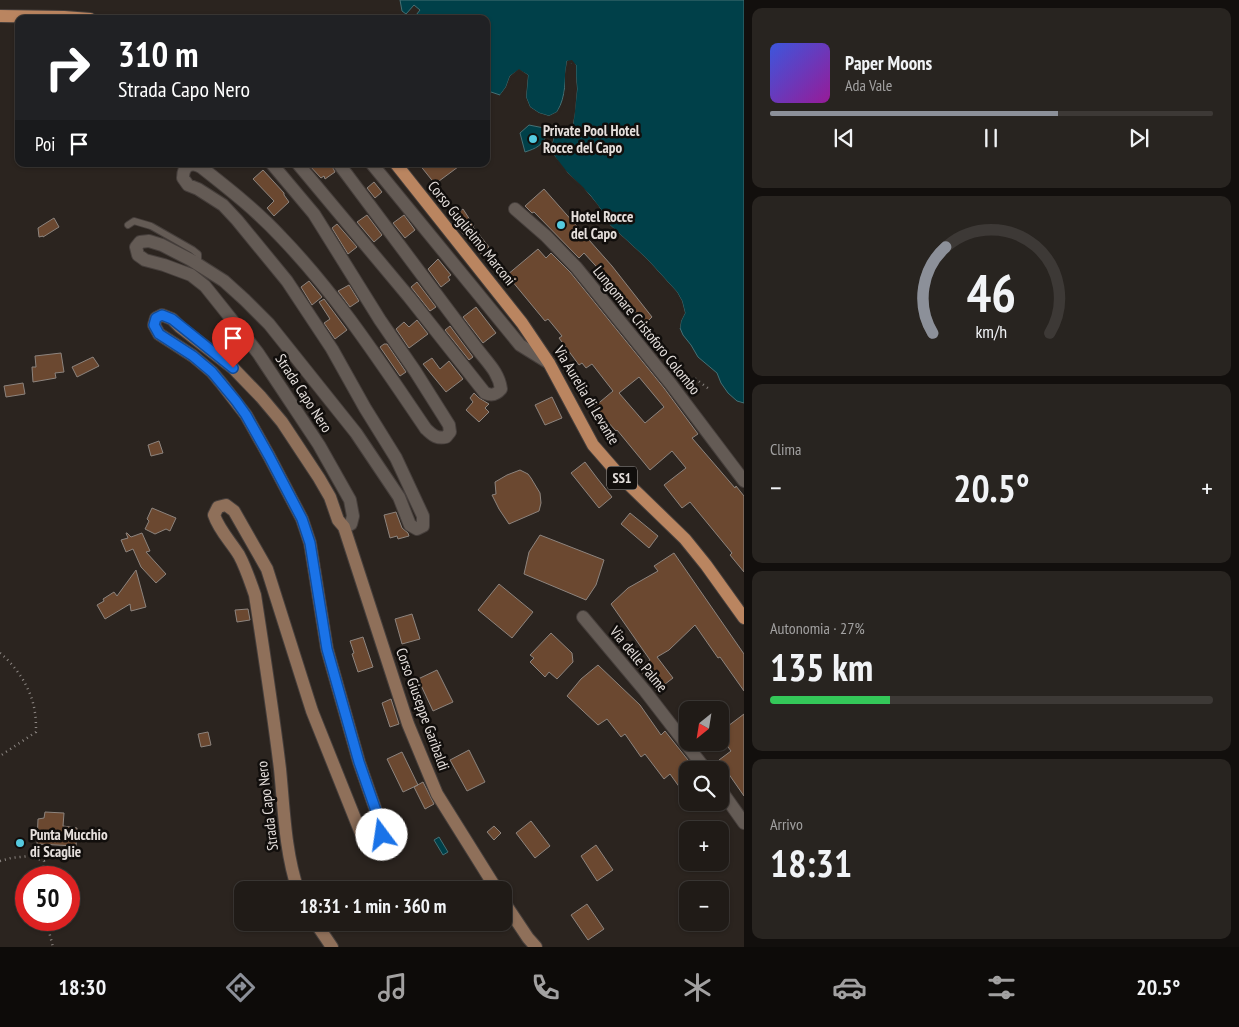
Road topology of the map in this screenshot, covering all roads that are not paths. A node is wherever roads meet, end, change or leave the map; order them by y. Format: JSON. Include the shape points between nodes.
{"nodes":[{"id":1,"x":0,"y":16,"type":"edge"},
{"id":2,"x":15,"y":16,"type":"edge"},
{"id":3,"x":186,"y":167,"type":"edge"},
{"id":4,"x":201,"y":167,"type":"edge"},
{"id":5,"x":275,"y":167,"type":"edge"},
{"id":6,"x":301,"y":167,"type":"edge"},
{"id":7,"x":341,"y":167,"type":"edge"},
{"id":8,"x":374,"y":167,"type":"edge"},
{"id":9,"x":398,"y":167,"type":"edge"},
{"id":10,"x":515,"y":209,"type":"dead end"},
{"id":11,"x":128,"y":225,"type":"dead end"},
{"id":12,"x":198,"y":264,"type":"junction"},
{"id":13,"x":522,"y":323,"type":"joint"},
{"id":14,"x":549,"y":363,"type":"junction"},
{"id":15,"x":744,"y":481,"type":"edge"},
{"id":16,"x":344,"y":527,"type":"junction"},
{"id":17,"x":583,"y":617,"type":"dead end"},
{"id":18,"x":744,"y":618,"type":"edge"},
{"id":19,"x":699,"y":761,"type":"edge"},
{"id":20,"x":729,"y":802,"type":"edge"},
{"id":21,"x":744,"y":823,"type":"edge"},
{"id":22,"x":295,"y":881,"type":"edge"},
{"id":23,"x":491,"y":881,"type":"edge"},
{"id":24,"x":512,"y":914,"type":"edge"},
{"id":25,"x":321,"y":931,"type":"edge"},
{"id":26,"x":332,"y":947,"type":"edge"},
{"id":27,"x":536,"y":947,"type":"edge"}],
"edges":[{"from":1,"to":2,"type":"main road"},
{"from":3,"to":12,"type":"street","name":"Strada Capo Nero","via":[[183,178],[188,185],[223,205],[288,281],[396,458],[423,516],[423,526],[417,529],[410,525],[399,497],[356,433],[269,324],[224,281]]},
{"from":4,"to":5,"type":"street","name":"Strada Capo Nero","via":[[244,201],[305,263],[350,320],[426,429],[434,436],[446,437],[450,432],[444,417],[314,214]]},
{"from":6,"to":7,"type":"street","via":[[485,393],[498,394],[501,390],[496,373]]},
{"from":8,"to":14,"type":"street","via":[[520,344]]},
{"from":9,"to":13,"type":"main road","name":"Corso Guglielmo Marconi","number":"SS1"},
{"from":10,"to":15,"type":"street","name":"Lungomare Cristoforo Colombo","via":[[576,266]]},
{"from":11,"to":12,"type":"lane","via":[[134,221],[156,228],[198,254]]},
{"from":12,"to":16,"type":"street","name":"Strada Capo Nero","via":[[149,241],[140,242],[136,247],[138,254],[146,260],[191,275],[205,286],[258,352],[319,445],[350,500],[353,516],[351,524]]},
{"from":13,"to":14,"type":"main road","name":"Via Aurelia di Levante","number":"SS1"},
{"from":14,"to":18,"type":"main road","name":"Via Aurelia di Levante","number":"SS1","via":[[593,445],[685,539]]},
{"from":16,"to":22,"type":"main road","name":"Strada Capo Nero","via":[[319,478],[282,422],[261,397],[233,368],[172,319],[162,315],[156,318],[154,325],[159,334],[212,372],[236,401],[302,519],[310,543],[327,649],[359,762],[382,828],[378,840],[371,842],[362,836],[312,711],[267,568],[234,511],[226,505],[218,507],[214,515],[216,522],[238,554],[255,595]]},
{"from":16,"to":23,"type":"main road","name":"Corso Giuseppe Garibaldi","via":[[412,732],[437,794]]},
{"from":17,"to":19,"type":"street","name":"Via delle Palme"},
{"from":20,"to":21,"type":"street"},
{"from":24,"to":27,"type":"main road"},
{"from":25,"to":26,"type":"main road"}]}
